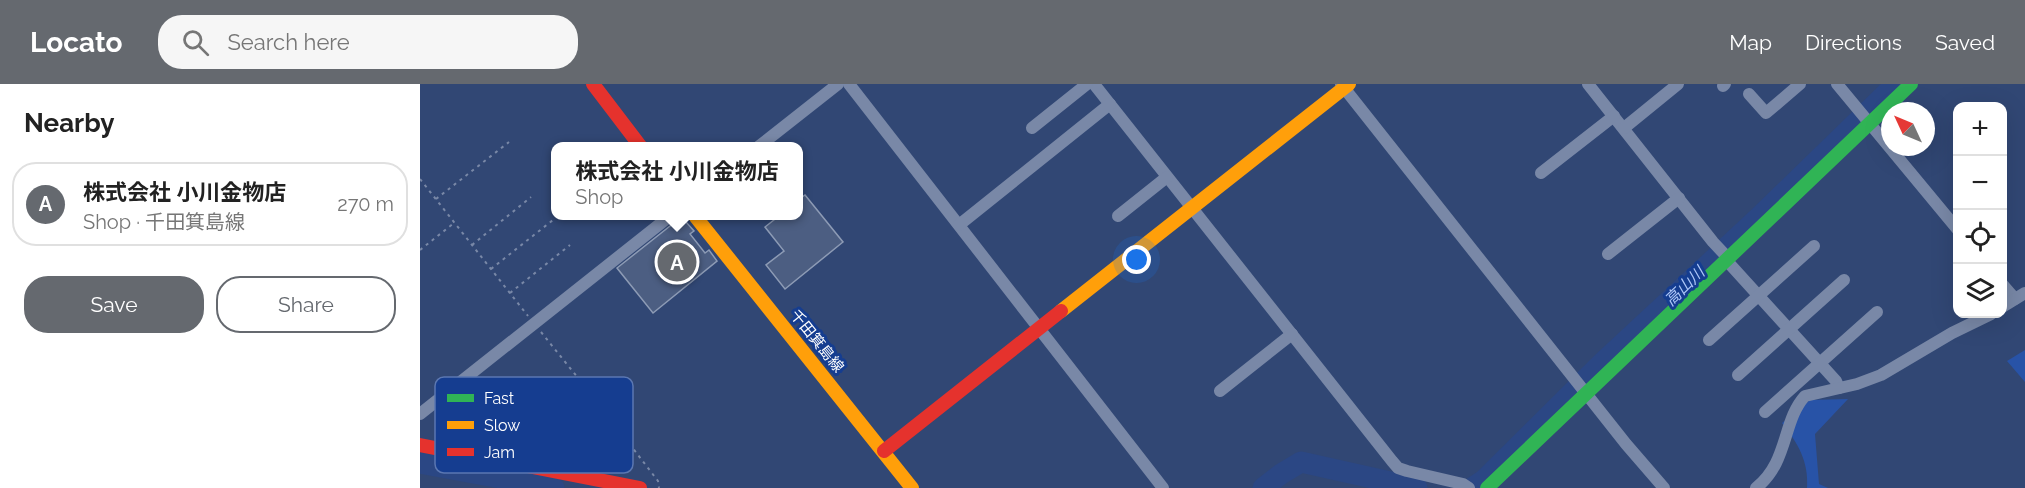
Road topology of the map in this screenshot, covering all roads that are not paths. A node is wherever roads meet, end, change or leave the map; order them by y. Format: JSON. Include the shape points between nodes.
{"nodes":[{"id":1,"x":593,"y":84,"type":"edge"},
{"id":2,"x":838,"y":84,"type":"edge"},
{"id":3,"x":849,"y":84,"type":"edge"},
{"id":4,"x":1087,"y":84,"type":"edge"},
{"id":5,"x":1094,"y":84,"type":"edge"},
{"id":6,"x":1588,"y":84,"type":"edge"},
{"id":7,"x":1678,"y":84,"type":"edge"},
{"id":8,"x":1800,"y":84,"type":"edge"},
{"id":9,"x":1837,"y":84,"type":"edge"},
{"id":10,"x":1911,"y":84,"type":"edge"},
{"id":11,"x":1345,"y":85,"type":"edge"},
{"id":12,"x":1749,"y":94,"type":"dead end"},
{"id":13,"x":1110,"y":104,"type":"junction"},
{"id":14,"x":1614,"y":116,"type":"junction"},
{"id":15,"x":1869,"y":124,"type":"junction"},
{"id":16,"x":1032,"y":128,"type":"dead end"},
{"id":17,"x":1623,"y":128,"type":"junction"},
{"id":18,"x":637,"y":142,"type":"edge"},
{"id":19,"x":764,"y":142,"type":"edge"},
{"id":20,"x":1541,"y":173,"type":"dead end"},
{"id":21,"x":1167,"y":177,"type":"junction"},
{"id":22,"x":1678,"y":198,"type":"junction"},
{"id":23,"x":1193,"y":209,"type":"junction"},
{"id":24,"x":1118,"y":216,"type":"dead end"},
{"id":25,"x":665,"y":220,"type":"edge"},
{"id":26,"x":698,"y":220,"type":"edge"},
{"id":27,"x":1953,"y":224,"type":"edge"},
{"id":28,"x":959,"y":225,"type":"junction"},
{"id":29,"x":1814,"y":246,"type":"dead end"},
{"id":30,"x":1608,"y":254,"type":"dead end"},
{"id":31,"x":1728,"y":260,"type":"junction"},
{"id":32,"x":1844,"y":280,"type":"dead end"},
{"id":33,"x":2007,"y":287,"type":"edge"},
{"id":34,"x":1759,"y":295,"type":"junction"},
{"id":35,"x":2020,"y":296,"type":"edge"},
{"id":36,"x":2007,"y":304,"type":"edge"},
{"id":37,"x":1877,"y":312,"type":"dead end"},
{"id":38,"x":1983,"y":318,"type":"edge"},
{"id":39,"x":1040,"y":328,"type":"junction"},
{"id":40,"x":1790,"y":330,"type":"junction"},
{"id":41,"x":1292,"y":334,"type":"junction"},
{"id":42,"x":1708,"y":340,"type":"dead end"},
{"id":43,"x":1820,"y":363,"type":"junction"},
{"id":44,"x":1738,"y":375,"type":"dead end"},
{"id":45,"x":467,"y":377,"type":"edge"},
{"id":46,"x":1839,"y":388,"type":"junction"},
{"id":47,"x":1220,"y":391,"type":"dead end"},
{"id":48,"x":1587,"y":394,"type":"junction"},
{"id":49,"x":435,"y":402,"type":"edge"},
{"id":50,"x":1765,"y":412,"type":"dead end"},
{"id":51,"x":420,"y":414,"type":"edge"},
{"id":52,"x":420,"y":445,"type":"edge"},
{"id":53,"x":435,"y":448,"type":"edge"},
{"id":54,"x":884,"y":451,"type":"junction"},
{"id":55,"x":563,"y":473,"type":"edge"},
{"id":56,"x":1456,"y":485,"type":"edge"},
{"id":57,"x":640,"y":488,"type":"edge"},
{"id":58,"x":912,"y":488,"type":"edge"},
{"id":59,"x":1163,"y":488,"type":"edge"},
{"id":60,"x":1469,"y":488,"type":"edge"},
{"id":61,"x":1487,"y":488,"type":"edge"},
{"id":62,"x":1664,"y":488,"type":"edge"},
{"id":63,"x":1756,"y":488,"type":"edge"}],
"edges":[{"from":1,"to":18,"type":"street"},
{"from":2,"to":19,"type":"street"},
{"from":3,"to":28,"type":"street"},
{"from":4,"to":16,"type":"street"},
{"from":5,"to":13,"type":"street"},
{"from":6,"to":14,"type":"street"},
{"from":7,"to":17,"type":"street"},
{"from":8,"to":12,"type":"street","via":[[1766,113]]},
{"from":9,"to":15,"type":"street"},
{"from":10,"to":15,"type":"street"},
{"from":11,"to":23,"type":"street"},
{"from":11,"to":48,"type":"street"},
{"from":13,"to":21,"type":"street"},
{"from":13,"to":28,"type":"street"},
{"from":14,"to":17,"type":"street"},
{"from":14,"to":20,"type":"street"},
{"from":15,"to":27,"type":"street"},
{"from":15,"to":31,"type":"street"},
{"from":17,"to":22,"type":"street"},
{"from":21,"to":23,"type":"street"},
{"from":21,"to":24,"type":"street"},
{"from":22,"to":30,"type":"street"},
{"from":22,"to":31,"type":"street"},
{"from":23,"to":39,"type":"street"},
{"from":23,"to":41,"type":"street"},
{"from":25,"to":45,"type":"street"},
{"from":26,"to":54,"type":"street","name":"千田箕島線"},
{"from":28,"to":39,"type":"street"},
{"from":29,"to":34,"type":"street"},
{"from":31,"to":34,"type":"street"},
{"from":31,"to":48,"type":"street"},
{"from":32,"to":40,"type":"street"},
{"from":33,"to":35,"type":"street"},
{"from":34,"to":40,"type":"street"},
{"from":34,"to":42,"type":"street"},
{"from":35,"to":36,"type":"street"},
{"from":37,"to":43,"type":"street"},
{"from":38,"to":46,"type":"street","via":[[1881,375]]},
{"from":39,"to":54,"type":"street"},
{"from":39,"to":59,"type":"street"},
{"from":40,"to":43,"type":"street"},
{"from":40,"to":44,"type":"street"},
{"from":41,"to":47,"type":"street"},
{"from":41,"to":56,"type":"street","via":[[1398,468]]},
{"from":43,"to":46,"type":"street"},
{"from":43,"to":50,"type":"street"},
{"from":46,"to":63,"type":"street","via":[[1812,393],[1800,402],[1776,465]]},
{"from":48,"to":61,"type":"street"},
{"from":48,"to":62,"type":"street"},
{"from":49,"to":51,"type":"street"},
{"from":52,"to":53,"type":"street"},
{"from":54,"to":58,"type":"street","name":"千田箕島線"},
{"from":55,"to":57,"type":"street"},
{"from":56,"to":60,"type":"street"}]}
